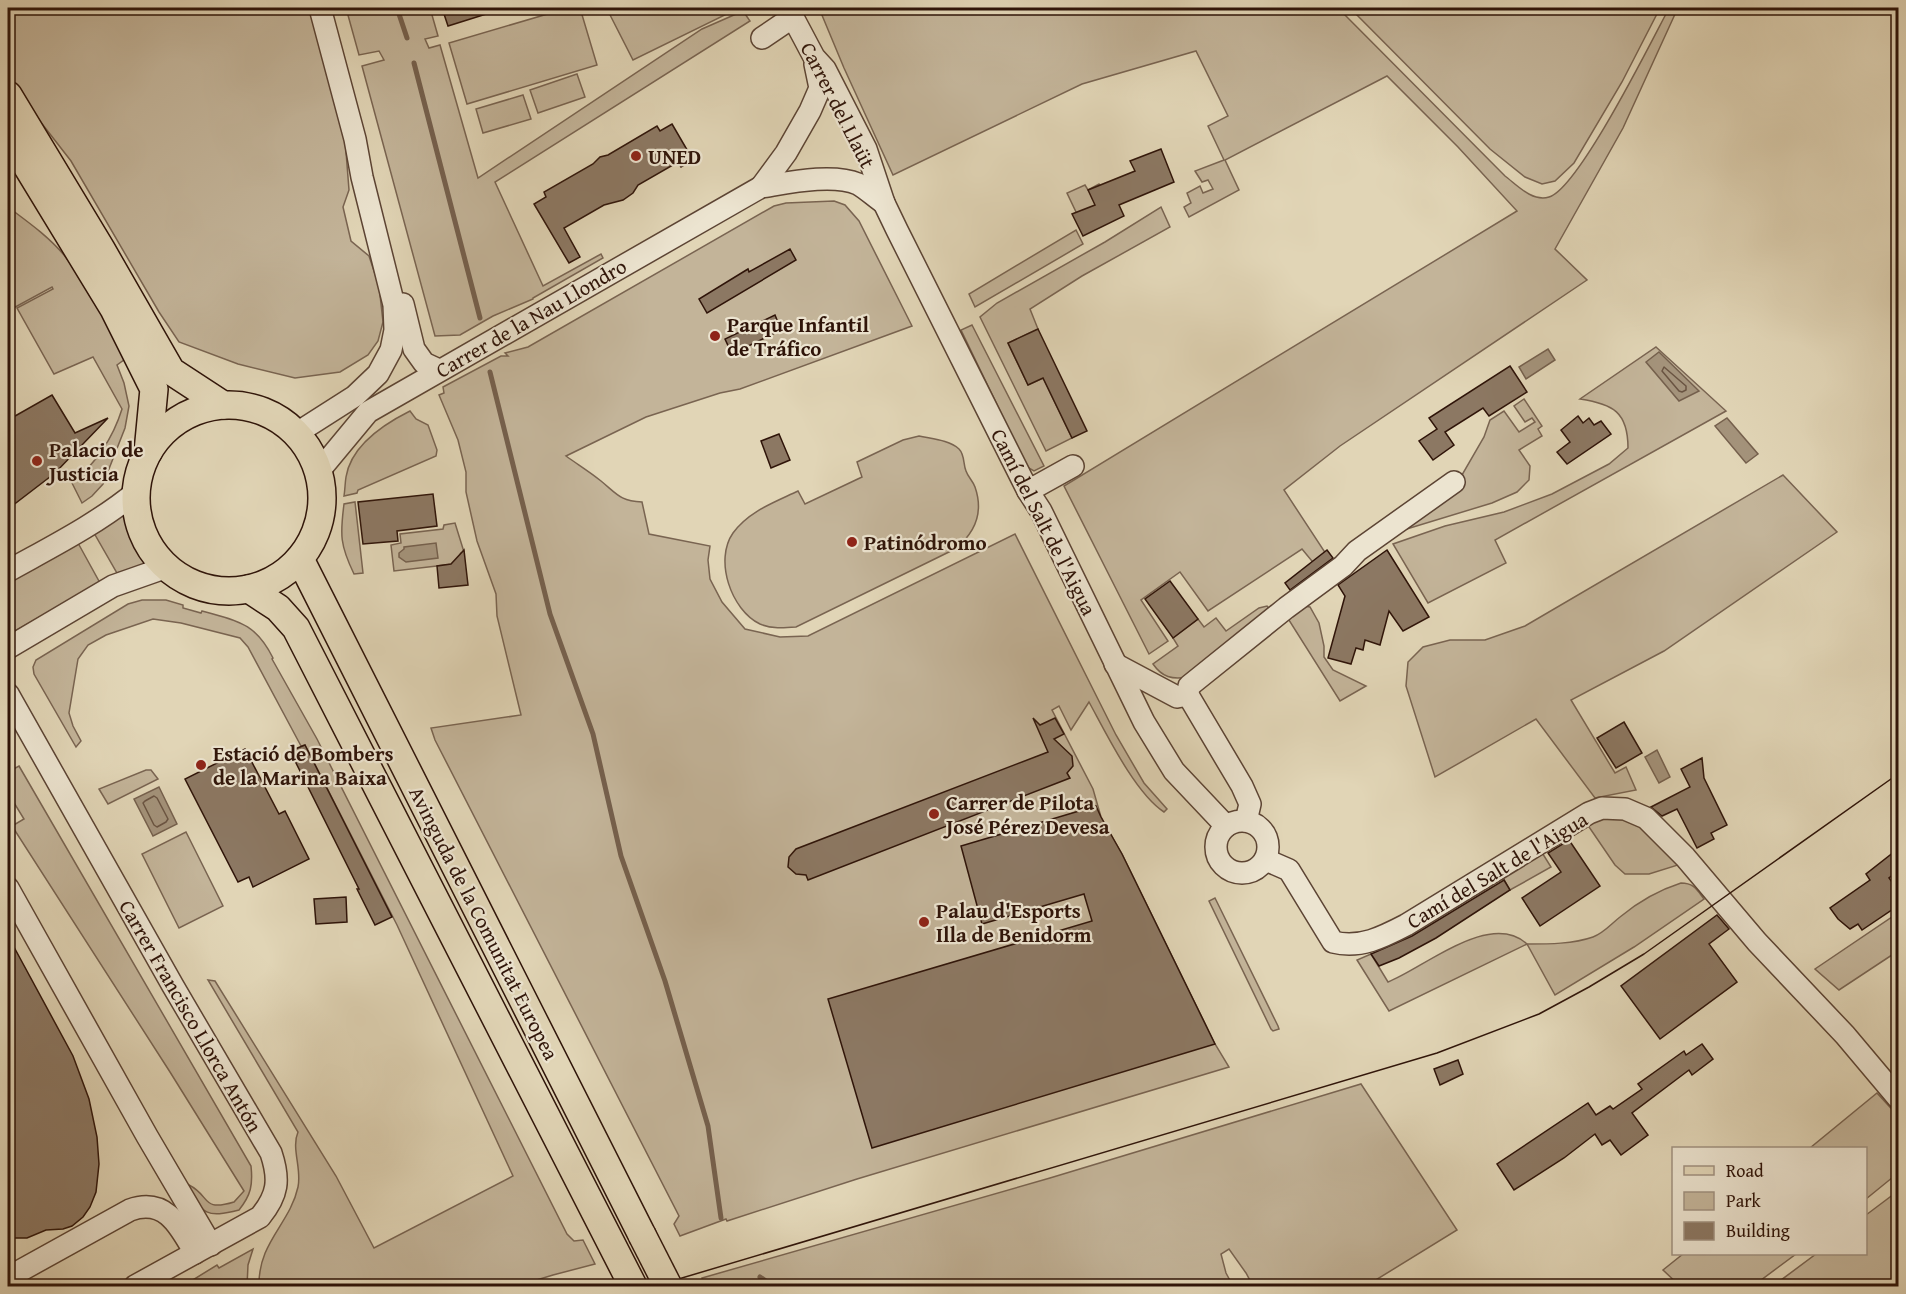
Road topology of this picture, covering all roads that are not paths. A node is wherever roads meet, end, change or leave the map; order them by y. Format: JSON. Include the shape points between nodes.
{"nodes":[{"id":1,"x":320,"y":8,"type":"edge"},
{"id":2,"x":791,"y":12,"type":"edge"},
{"id":3,"x":762,"y":38,"type":"dead end"},
{"id":4,"x":814,"y":57,"type":"junction"},
{"id":5,"x":8,"y":95,"type":"edge"},
{"id":6,"x":9,"y":140,"type":"edge"},
{"id":7,"x":761,"y":187,"type":"junction"},
{"id":8,"x":884,"y":204,"type":"junction"},
{"id":9,"x":370,"y":211,"type":"junction"},
{"id":10,"x":439,"y":370,"type":"junction"},
{"id":11,"x":223,"y":405,"type":"junction"},
{"id":12,"x":297,"y":433,"type":"junction"},
{"id":13,"x":148,"y":452,"type":"junction"},
{"id":14,"x":1073,"y":466,"type":"dead end"},
{"id":15,"x":319,"y":471,"type":"junction"},
{"id":16,"x":1454,"y":482,"type":"dead end"},
{"id":17,"x":1028,"y":490,"type":"junction"},
{"id":18,"x":136,"y":492,"type":"junction"},
{"id":19,"x":300,"y":559,"type":"junction"},
{"id":20,"x":167,"y":567,"type":"junction"},
{"id":21,"x":8,"y":571,"type":"edge"},
{"id":22,"x":249,"y":589,"type":"junction"},
{"id":23,"x":8,"y":648,"type":"edge"},
{"id":24,"x":1114,"y":664,"type":"junction"},
{"id":25,"x":8,"y":694,"type":"edge"},
{"id":26,"x":1188,"y":695,"type":"junction"},
{"id":27,"x":1236,"y":823,"type":"junction"},
{"id":28,"x":1266,"y":860,"type":"junction"},
{"id":29,"x":8,"y":888,"type":"edge"},
{"id":30,"x":1899,"y":1098,"type":"edge"},
{"id":31,"x":203,"y":1249,"type":"junction"},
{"id":32,"x":8,"y":1274,"type":"edge"},
{"id":33,"x":135,"y":1287,"type":"edge"},
{"id":34,"x":633,"y":1287,"type":"edge"},
{"id":35,"x":668,"y":1287,"type":"edge"}],
"edges":[{"from":1,"to":9,"type":"street"},
{"from":2,"to":3,"type":"street"},
{"from":2,"to":4,"type":"street","name":"Carrer del Llaüt"},
{"from":4,"to":7,"type":"street","name":"Carrer de la Nau Llondro","via":[[820,88],[786,153]]},
{"from":4,"to":8,"type":"street","name":"Carrer del Llaüt","via":[[825,69],[866,149]]},
{"from":5,"to":11,"type":"main road","via":[[171,371]]},
{"from":6,"to":13,"type":"main road","via":[[114,309],[154,389]]},
{"from":7,"to":8,"type":"street","name":"Carrer de la Nau Llondro","via":[[804,180],[837,180],[857,184]]},
{"from":7,"to":10,"type":"street","name":"Carrer de la Nau Llondro"},
{"from":8,"to":17,"type":"street","name":"Camí del Salt de l'Aigua"},
{"from":9,"to":10,"type":"street","via":[[382,224],[414,349],[424,363]]},
{"from":9,"to":12,"type":"street","via":[[394,305],[391,350],[378,374],[355,396]]},
{"from":10,"to":15,"type":"street","name":"Carrer de la Nau Llondro","via":[[368,412]]},
{"from":11,"to":12,"type":"main road","via":[[250,407],[276,417]]},
{"from":11,"to":13,"type":"main road","via":[[193,412],[167,428]]},
{"from":12,"to":15,"type":"main road"},
{"from":13,"to":18,"type":"main road"},
{"from":14,"to":17,"type":"street"},
{"from":15,"to":19,"type":"main road","via":[[323,502],[316,532]]},
{"from":16,"to":26,"type":"street","via":[[1357,551],[1197,679],[1189,687]]},
{"from":17,"to":24,"type":"street","name":"Camí del Salt de l'Aigua"},
{"from":18,"to":20,"type":"main road","via":[[138,520],[149,546]]},
{"from":18,"to":21,"type":"street","via":[[90,524]]},
{"from":19,"to":22,"type":"main road","via":[[277,578]]},
{"from":19,"to":35,"type":"main road","name":"Avinguda de la Comunitat Europea","bridge":true},
{"from":20,"to":22,"type":"main road","via":[[192,583],[220,591]]},
{"from":20,"to":23,"type":"street","via":[[113,586]]},
{"from":22,"to":34,"type":"main road","name":"Avinguda de la Comunitat Europea","via":[[278,608],[296,628]]},
{"from":24,"to":26,"type":"street","via":[[1177,697]]},
{"from":24,"to":27,"type":"street","name":"Camí del Salt de l'Aigua","via":[[1174,771]]},
{"from":25,"to":31,"type":"street","name":"Carrer Francisco Llorca Antón","via":[[271,1153],[276,1179],[271,1203],[260,1217]]},
{"from":26,"to":27,"type":"street","via":[[1250,804]]},
{"from":27,"to":28,"type":"street","via":[[1261,828],[1269,843]]},
{"from":27,"to":28,"type":"street","via":[[1219,834],[1216,844],[1219,858],[1227,868],[1244,873]]},
{"from":28,"to":30,"type":"street","name":"Camí del Salt de l'Aigua","via":[[1289,870],[1333,942],[1359,944],[1406,925],[1589,813],[1602,808],[1625,809],[1646,818],[1685,857]]},
{"from":29,"to":31,"type":"street","via":[[147,1136]]},
{"from":31,"to":32,"type":"street","via":[[166,1212],[140,1206]]},
{"from":31,"to":33,"type":"street","name":"Carrer Francisco Llorca Antón"}]}
